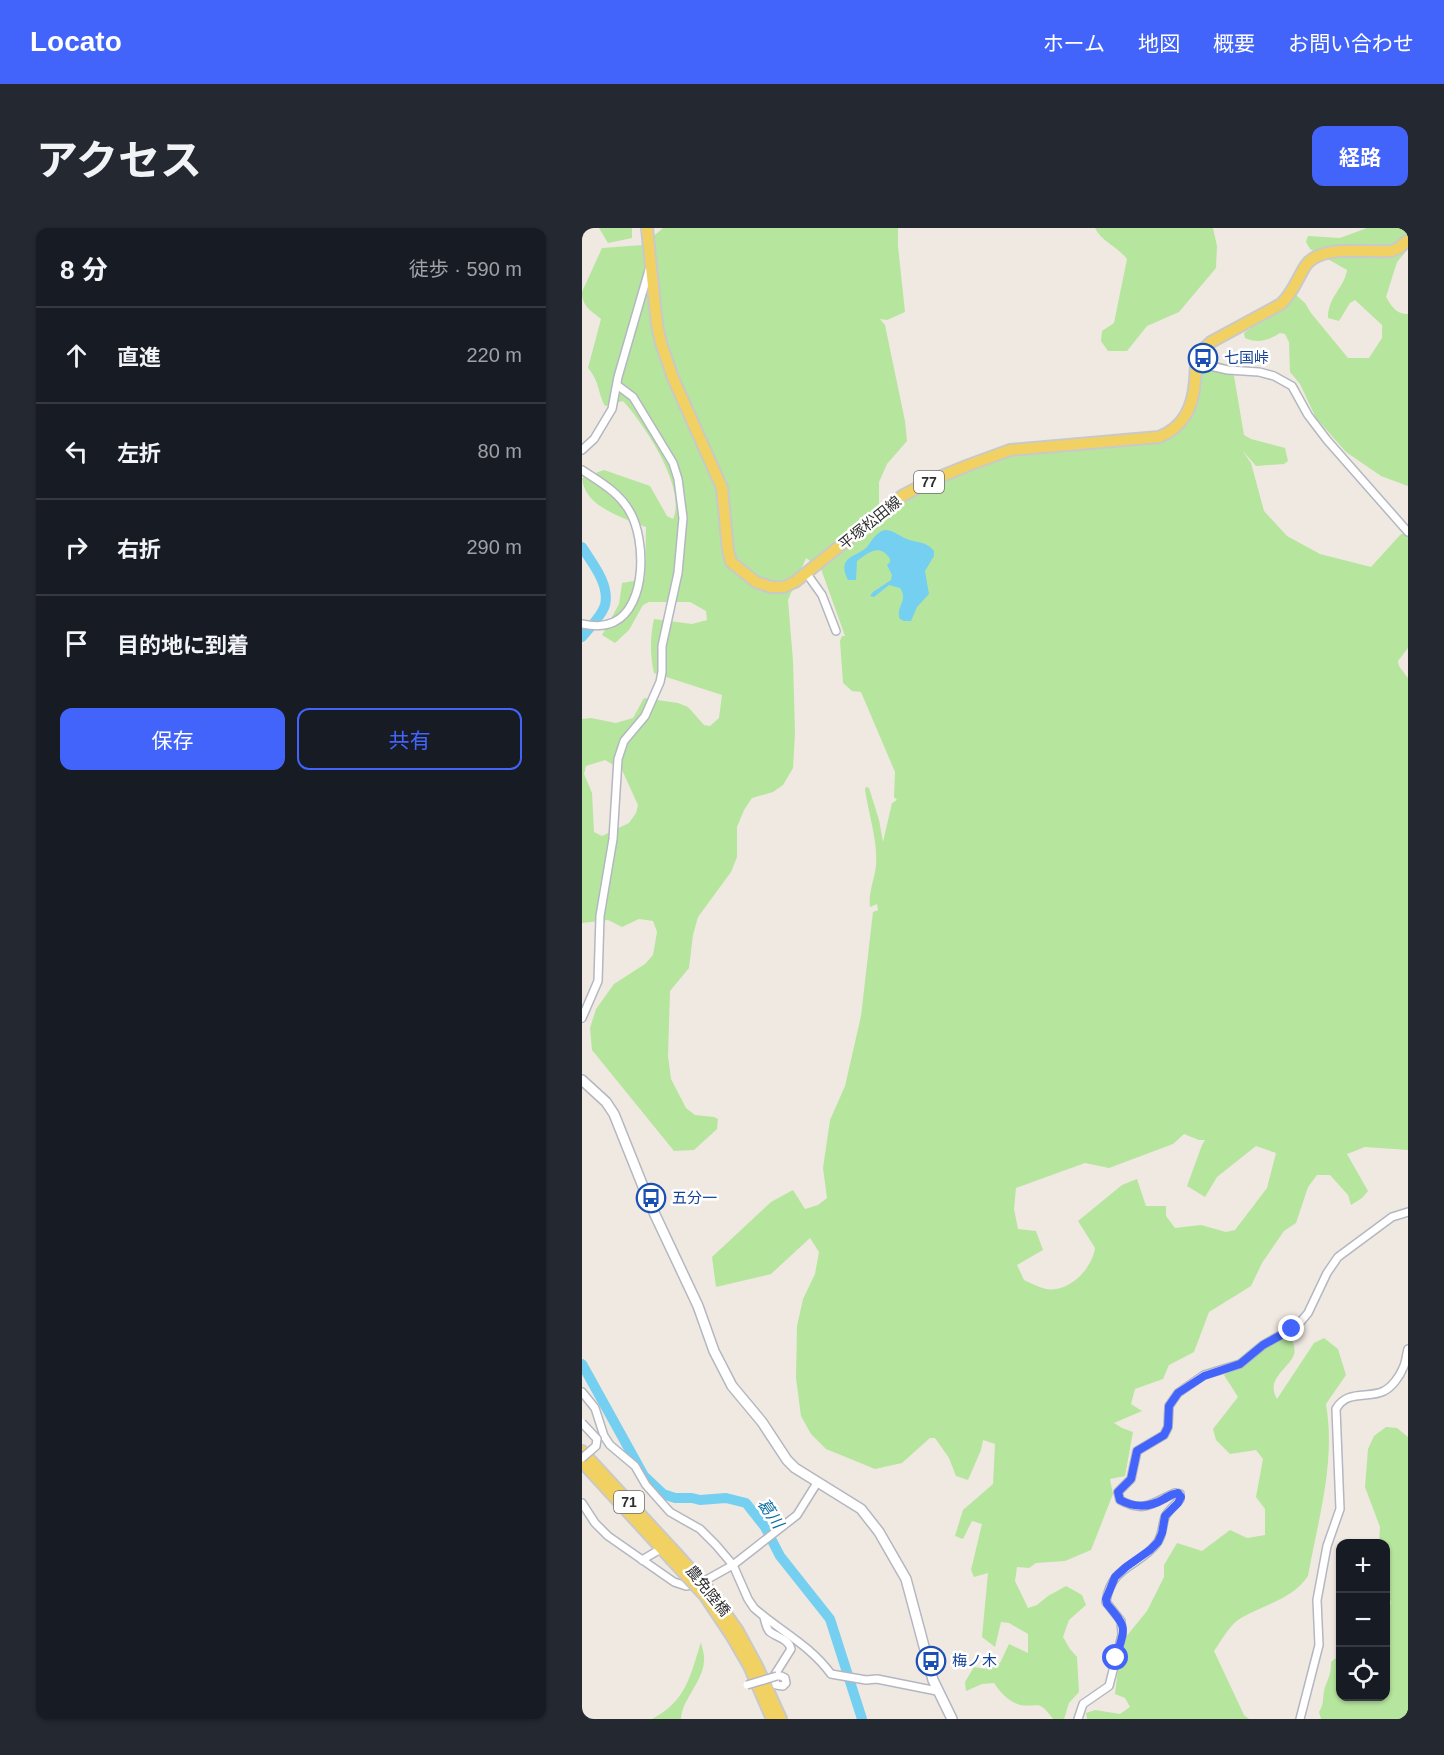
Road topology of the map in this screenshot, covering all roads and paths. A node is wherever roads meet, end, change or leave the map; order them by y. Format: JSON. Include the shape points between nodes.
{"nodes":[{"id":1,"x":647,"y":228,"type":"edge"},
{"id":2,"x":1408,"y":240,"type":"edge"},
{"id":3,"x":650,"y":267,"type":"junction"},
{"id":4,"x":1197,"y":363,"type":"junction"},
{"id":5,"x":617,"y":385,"type":"junction"},
{"id":6,"x":582,"y":450,"type":"edge"},
{"id":7,"x":582,"y":470,"type":"edge"},
{"id":8,"x":1408,"y":532,"type":"edge"},
{"id":9,"x":807,"y":574,"type":"junction"},
{"id":10,"x":584,"y":624,"type":"edge"},
{"id":11,"x":836,"y":631,"type":"dead end"},
{"id":12,"x":582,"y":1018,"type":"edge"},
{"id":13,"x":582,"y":1080,"type":"edge"},
{"id":14,"x":1408,"y":1212,"type":"edge"},
{"id":15,"x":1408,"y":1350,"type":"edge"},
{"id":16,"x":582,"y":1392,"type":"edge"},
{"id":17,"x":582,"y":1423,"type":"edge"},
{"id":18,"x":582,"y":1451,"type":"edge"},
{"id":19,"x":582,"y":1460,"type":"edge"},
{"id":20,"x":817,"y":1483,"type":"junction"},
{"id":21,"x":582,"y":1503,"type":"edge"},
{"id":22,"x":669,"y":1551,"type":"junction"},
{"id":23,"x":642,"y":1560,"type":"junction"},
{"id":24,"x":733,"y":1564,"type":"junction"},
{"id":25,"x":764,"y":1617,"type":"junction"},
{"id":26,"x":747,"y":1685,"type":"dead end"},
{"id":27,"x":937,"y":1690,"type":"junction"},
{"id":28,"x":772,"y":1712,"type":"edge"},
{"id":29,"x":781,"y":1719,"type":"edge"},
{"id":30,"x":952,"y":1719,"type":"edge"},
{"id":31,"x":1078,"y":1719,"type":"edge"},
{"id":32,"x":1299,"y":1719,"type":"edge"}],
"edges":[{"from":1,"to":3,"type":"main road","name":"平塚松田線","number":"77"},
{"from":2,"to":4,"type":"main road","via":[[1391,251],[1340,251],[1313,258],[1288,298],[1211,342],[1201,351]]},
{"from":3,"to":5,"type":"street"},
{"from":3,"to":9,"type":"main road","name":"平塚松田線","number":"77","via":[[661,343],[722,488],[731,562],[756,582],[771,587],[784,587]]},
{"from":4,"to":8,"type":"street","via":[[1259,372],[1292,386],[1327,440]]},
{"from":4,"to":9,"type":"main road","name":"平塚松田線","number":"77","via":[[1194,395],[1187,414],[1169,433],[1138,440],[1010,450],[969,465],[902,496]]},
{"from":5,"to":6,"type":"street","via":[[612,409],[594,439]]},
{"from":5,"to":12,"type":"street","via":[[633,397],[673,463],[680,487],[682,518],[678,573],[662,646],[660,682],[645,716],[624,741],[618,759],[615,827],[600,916],[598,981]]},
{"from":7,"to":10,"type":"street","via":[[620,498],[635,522],[641,546],[639,579],[631,604],[615,622]]},
{"from":9,"to":11,"type":"street","via":[[822,596]]},
{"from":13,"to":20,"type":"street","via":[[614,1114],[732,1386],[787,1460]]},
{"from":14,"to":31,"type":"street","via":[[1392,1217],[1338,1257],[1297,1326],[1263,1345],[1240,1364],[1204,1376],[1178,1393],[1169,1406],[1164,1435],[1137,1451],[1131,1479],[1118,1492],[1120,1500],[1140,1507],[1175,1493],[1180,1494],[1180,1499],[1165,1516],[1158,1542],[1119,1573],[1107,1594],[1106,1602],[1121,1621],[1122,1635],[1109,1686],[1083,1704]]},
{"from":15,"to":32,"type":"street","via":[[1403,1368],[1389,1388],[1353,1396],[1336,1409],[1340,1509],[1327,1546],[1317,1600],[1320,1638]]},
{"from":16,"to":24,"type":"street","via":[[595,1408],[610,1445],[635,1466],[670,1512],[700,1530]]},
{"from":17,"to":19,"type":"street","bridge":true,"via":[[597,1439],[596,1446]]},
{"from":18,"to":22,"type":"main road","number":"71"},
{"from":19,"to":22,"type":"main road","number":"71"},
{"from":20,"to":24,"type":"street","via":[[798,1515]]},
{"from":20,"to":27,"type":"street","via":[[861,1509],[900,1565]]},
{"from":21,"to":23,"type":"street","via":[[594,1523]]},
{"from":22,"to":23,"type":"street"},
{"from":22,"to":28,"type":"main road","name":"農免陸橋","number":"71","bridge":true,"via":[[735,1633]]},
{"from":23,"to":24,"type":"street","via":[[674,1582],[687,1586],[699,1584]]},
{"from":24,"to":25,"type":"street","via":[[748,1599]]},
{"from":25,"to":26,"type":"street","bridge":true,"via":[[770,1632],[790,1645],[774,1676],[776,1685],[786,1683],[785,1678],[777,1676]]},
{"from":25,"to":27,"type":"street","via":[[809,1649],[831,1674]]},
{"from":27,"to":30,"type":"street"},
{"from":28,"to":29,"type":"main road","number":"71"}]}
